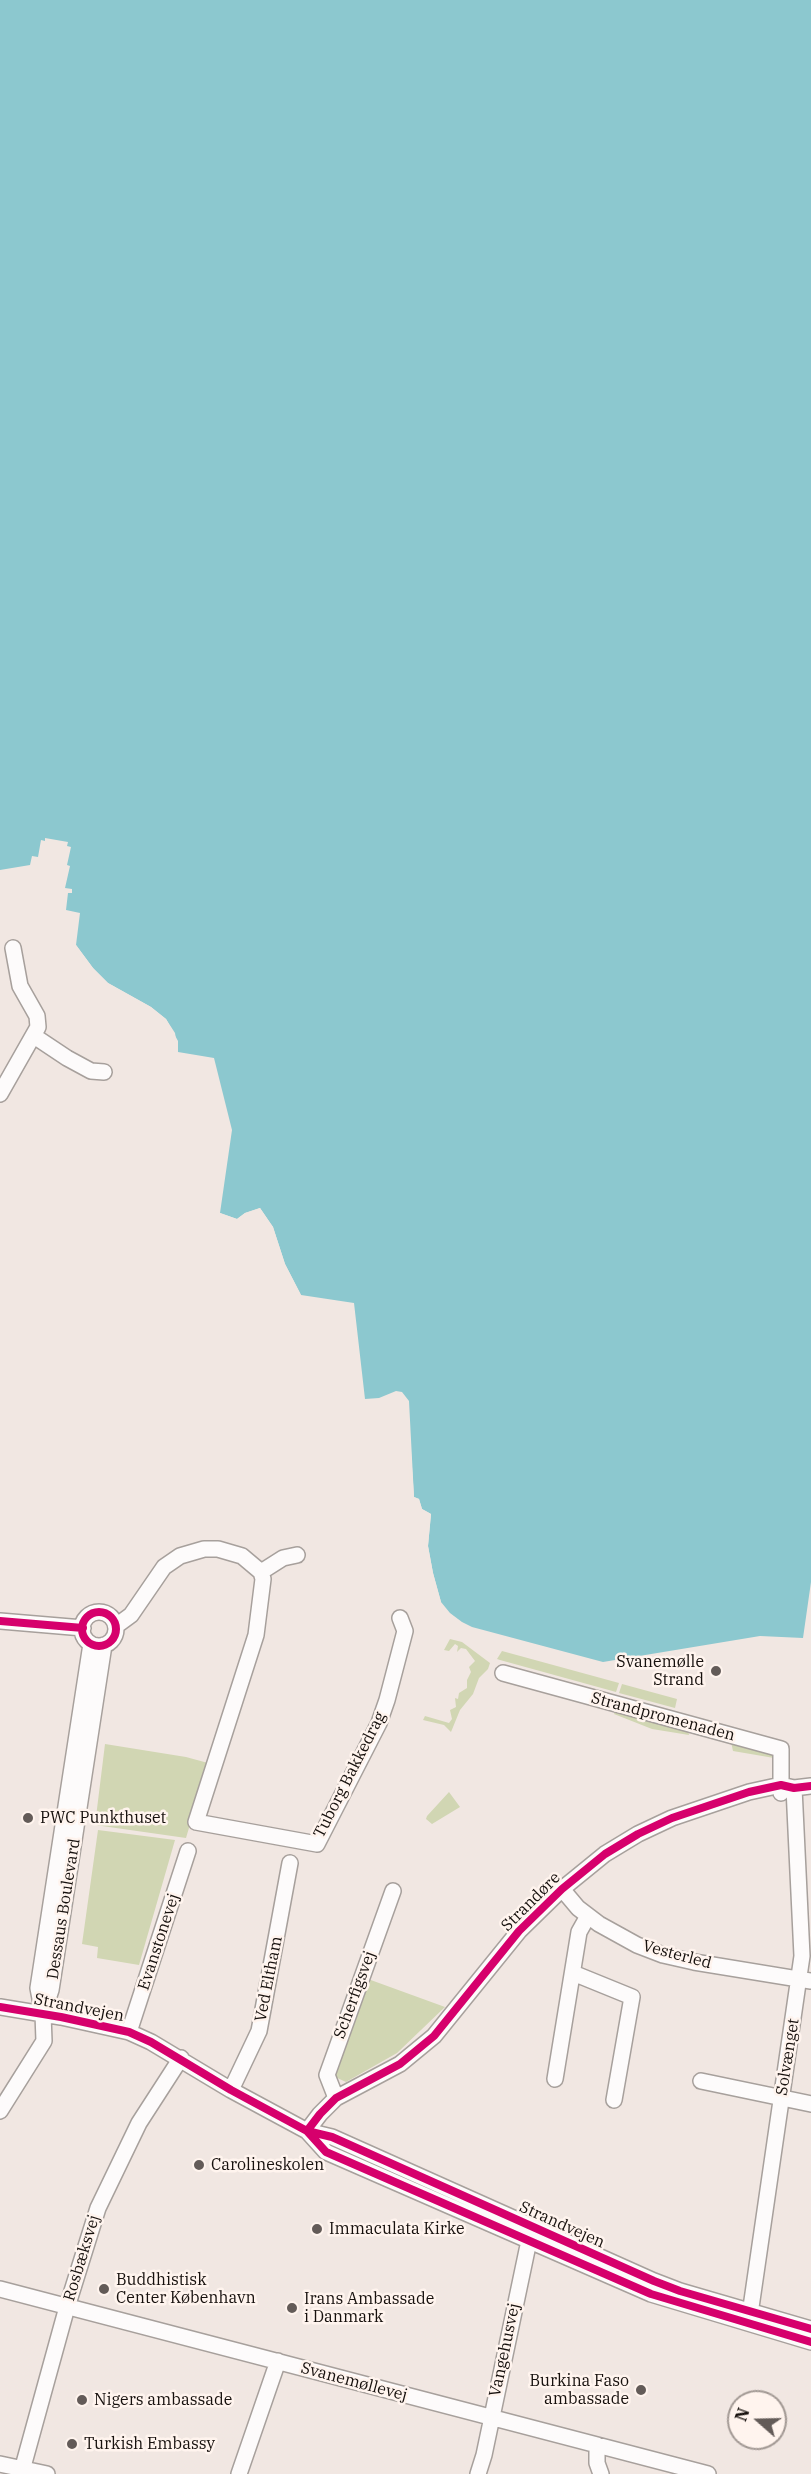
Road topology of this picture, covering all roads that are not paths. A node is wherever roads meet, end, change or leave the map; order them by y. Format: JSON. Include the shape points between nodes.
{"nodes":[{"id":1,"x":13,"y":948,"type":"dead end"},
{"id":2,"x":34,"y":1036,"type":"junction"},
{"id":3,"x":104,"y":1072,"type":"dead end"},
{"id":4,"x":0,"y":1094,"type":"edge"},
{"id":5,"x":297,"y":1555,"type":"dead end"},
{"id":6,"x":261,"y":1572,"type":"junction"},
{"id":7,"x":400,"y":1618,"type":"dead end"},
{"id":8,"x":0,"y":1621,"type":"edge"},
{"id":9,"x":116,"y":1626,"type":"junction"},
{"id":10,"x":83,"y":1628,"type":"junction"},
{"id":11,"x":98,"y":1644,"type":"junction"},
{"id":12,"x":503,"y":1673,"type":"dead end"},
{"id":13,"x":811,"y":1786,"type":"edge"},
{"id":14,"x":786,"y":1789,"type":"junction"},
{"id":15,"x":188,"y":1851,"type":"dead end"},
{"id":16,"x":290,"y":1863,"type":"dead end"},
{"id":17,"x":562,"y":1888,"type":"junction"},
{"id":18,"x":393,"y":1891,"type":"dead end"},
{"id":19,"x":588,"y":1916,"type":"junction"},
{"id":20,"x":573,"y":1973,"type":"junction"},
{"id":21,"x":806,"y":1980,"type":"edge"},
{"id":22,"x":0,"y":2007,"type":"edge"},
{"id":23,"x":44,"y":2014,"type":"junction"},
{"id":24,"x":129,"y":2032,"type":"junction"},
{"id":25,"x":181,"y":2058,"type":"junction"},
{"id":26,"x":555,"y":2079,"type":"dead end"},
{"id":27,"x":701,"y":2081,"type":"dead end"},
{"id":28,"x":231,"y":2090,"type":"junction"},
{"id":29,"x":336,"y":2098,"type":"junction"},
{"id":30,"x":781,"y":2098,"type":"junction"},
{"id":31,"x":614,"y":2100,"type":"dead end"},
{"id":32,"x":811,"y":2104,"type":"edge"},
{"id":33,"x":0,"y":2110,"type":"edge"},
{"id":34,"x":308,"y":2131,"type":"junction"},
{"id":35,"x":530,"y":2233,"type":"junction"},
{"id":36,"x":0,"y":2289,"type":"edge"},
{"id":37,"x":67,"y":2307,"type":"junction"},
{"id":38,"x":749,"y":2318,"type":"junction"},
{"id":39,"x":811,"y":2329,"type":"edge"},
{"id":40,"x":811,"y":2342,"type":"edge"},
{"id":41,"x":278,"y":2361,"type":"junction"},
{"id":42,"x":491,"y":2418,"type":"junction"},
{"id":43,"x":597,"y":2445,"type":"junction"},
{"id":44,"x":0,"y":2464,"type":"edge"},
{"id":45,"x":21,"y":2472,"type":"edge"},
{"id":46,"x":47,"y":2474,"type":"edge"},
{"id":47,"x":239,"y":2474,"type":"edge"},
{"id":48,"x":478,"y":2474,"type":"edge"},
{"id":49,"x":602,"y":2474,"type":"edge"},
{"id":50,"x":708,"y":2474,"type":"edge"}],
"edges":[{"from":1,"to":2,"type":"street","via":[[20,986],[37,1016]]},
{"from":2,"to":3,"type":"street","via":[[91,1071]]},
{"from":2,"to":4,"type":"street"},
{"from":5,"to":6,"type":"street","via":[[283,1558]]},
{"from":6,"to":7,"type":"street","name":"Tuborg Bakkedrag","via":[[256,1635],[196,1821],[317,1844],[383,1712],[405,1630]]},
{"from":6,"to":9,"type":"street","via":[[242,1556],[218,1549],[180,1556],[164,1567],[131,1616]]},
{"from":8,"to":10,"type":"street"},
{"from":9,"to":10,"type":"street","via":[[111,1617],[97,1612],[87,1617]]},
{"from":9,"to":11,"type":"street","via":[[114,1636]]},
{"from":10,"to":11,"type":"street","via":[[84,1637]]},
{"from":11,"to":23,"type":"street","name":"Dessaus Boulevard","via":[[51,1990]]},
{"from":12,"to":14,"type":"street","name":"Strandpromenaden","via":[[781,1749]]},
{"from":13,"to":14,"type":"street"},
{"from":14,"to":17,"type":"street","name":"Strandøre","via":[[708,1805],[672,1818],[604,1854]]},
{"from":14,"to":21,"type":"street","name":"Solvænget"},
{"from":15,"to":24,"type":"street","name":"Evanstonevej"},
{"from":16,"to":28,"type":"street","name":"Ved Eltham","via":[[259,2031]]},
{"from":17,"to":19,"type":"street","name":"Vesterled"},
{"from":17,"to":29,"type":"street","name":"Strandøre","via":[[519,1930],[434,2036],[393,2069]]},
{"from":18,"to":29,"type":"street","name":"Scherfigsvej","via":[[327,2075]]},
{"from":19,"to":20,"type":"street","via":[[579,1932]]},
{"from":19,"to":21,"type":"street","name":"Vesterled","via":[[614,1934],[663,1955]]},
{"from":20,"to":26,"type":"street"},
{"from":20,"to":31,"type":"street","via":[[632,1997]]},
{"from":21,"to":30,"type":"street","name":"Solvænget"},
{"from":22,"to":23,"type":"street","name":"Strandvejen"},
{"from":23,"to":24,"type":"street","name":"Strandvejen"},
{"from":23,"to":33,"type":"street","name":"Dessaus Boulevard","via":[[44,2041]]},
{"from":24,"to":25,"type":"street","name":"Strandvejen"},
{"from":25,"to":28,"type":"street","name":"Strandvejen"},
{"from":25,"to":37,"type":"street","name":"Rosbæksvej","via":[[139,2123],[104,2192]]},
{"from":27,"to":30,"type":"street"},
{"from":28,"to":34,"type":"street","name":"Strandvejen"},
{"from":29,"to":34,"type":"street","name":"Strandøre"},
{"from":30,"to":32,"type":"street"},
{"from":30,"to":38,"type":"street","name":"Solvænget"},
{"from":34,"to":35,"type":"street","name":"Strandvejen","via":[[326,2152]]},
{"from":35,"to":38,"type":"street","name":"Strandvejen"},
{"from":35,"to":42,"type":"street","name":"Vangehusvej"},
{"from":36,"to":37,"type":"street","name":"Svanemøllevej"},
{"from":37,"to":41,"type":"street","name":"Svanemøllevej"},
{"from":37,"to":45,"type":"street","name":"Rosbæksvej"},
{"from":38,"to":39,"type":"street","name":"Strandvejen"},
{"from":38,"to":40,"type":"street","name":"Strandvejen"},
{"from":41,"to":42,"type":"street","name":"Svanemøllevej"},
{"from":41,"to":47,"type":"street"},
{"from":42,"to":43,"type":"street","name":"Svanemøllevej"},
{"from":42,"to":48,"type":"street","name":"Vangehusvej"},
{"from":43,"to":49,"type":"street","via":[[597,2463]]},
{"from":43,"to":50,"type":"street","name":"Svanemøllevej"},
{"from":44,"to":45,"type":"street"},
{"from":45,"to":46,"type":"street"}]}
